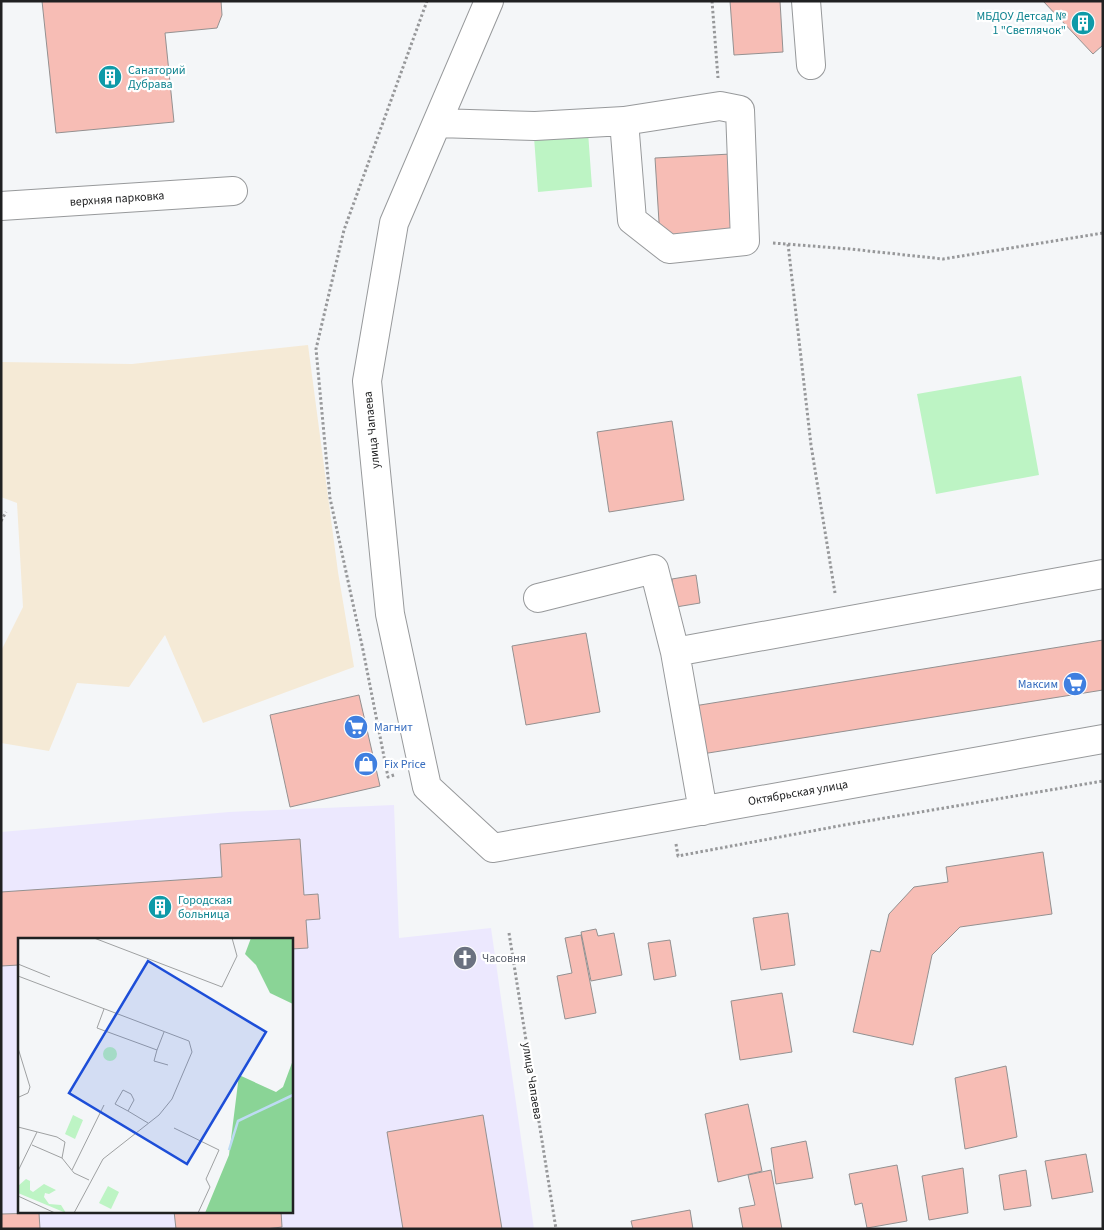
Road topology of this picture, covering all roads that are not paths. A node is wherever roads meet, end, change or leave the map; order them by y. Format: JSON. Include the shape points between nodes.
{"nodes":[{"id":1,"x":490,"y":1,"type":"edge"},
{"id":2,"x":806,"y":1,"type":"edge"},
{"id":3,"x":811,"y":65,"type":"dead end"},
{"id":4,"x":624,"y":121,"type":"junction"},
{"id":5,"x":437,"y":123,"type":"junction"},
{"id":6,"x":233,"y":191,"type":"dead end"},
{"id":7,"x":1,"y":206,"type":"edge"},
{"id":8,"x":1103,"y":574,"type":"edge"},
{"id":9,"x":538,"y":598,"type":"dead end"},
{"id":10,"x":675,"y":652,"type":"junction"},
{"id":11,"x":1103,"y":738,"type":"edge"},
{"id":12,"x":703,"y":810,"type":"junction"},
{"id":13,"x":493,"y":848,"type":"joint"}],
"edges":[{"from":1,"to":5,"type":"street","name":"улица Чапаева"},
{"from":2,"to":3,"type":"street"},
{"from":4,"to":4,"type":"street","via":[[720,106],[740,110],[745,241],[669,249],[632,220]]},
{"from":4,"to":5,"type":"street","via":[[534,126]]},
{"from":5,"to":13,"type":"street","name":"улица Чапаева","via":[[394,223],[367,381],[390,614],[427,787]]},
{"from":6,"to":7,"type":"street","name":"верхняя парковка"},
{"from":8,"to":10,"type":"street"},
{"from":9,"to":10,"type":"street","via":[[654,569]]},
{"from":10,"to":12,"type":"street"},
{"from":11,"to":12,"type":"street","name":"Октябрьская улица"},
{"from":12,"to":13,"type":"street","name":"Октябрьская улица"}]}
